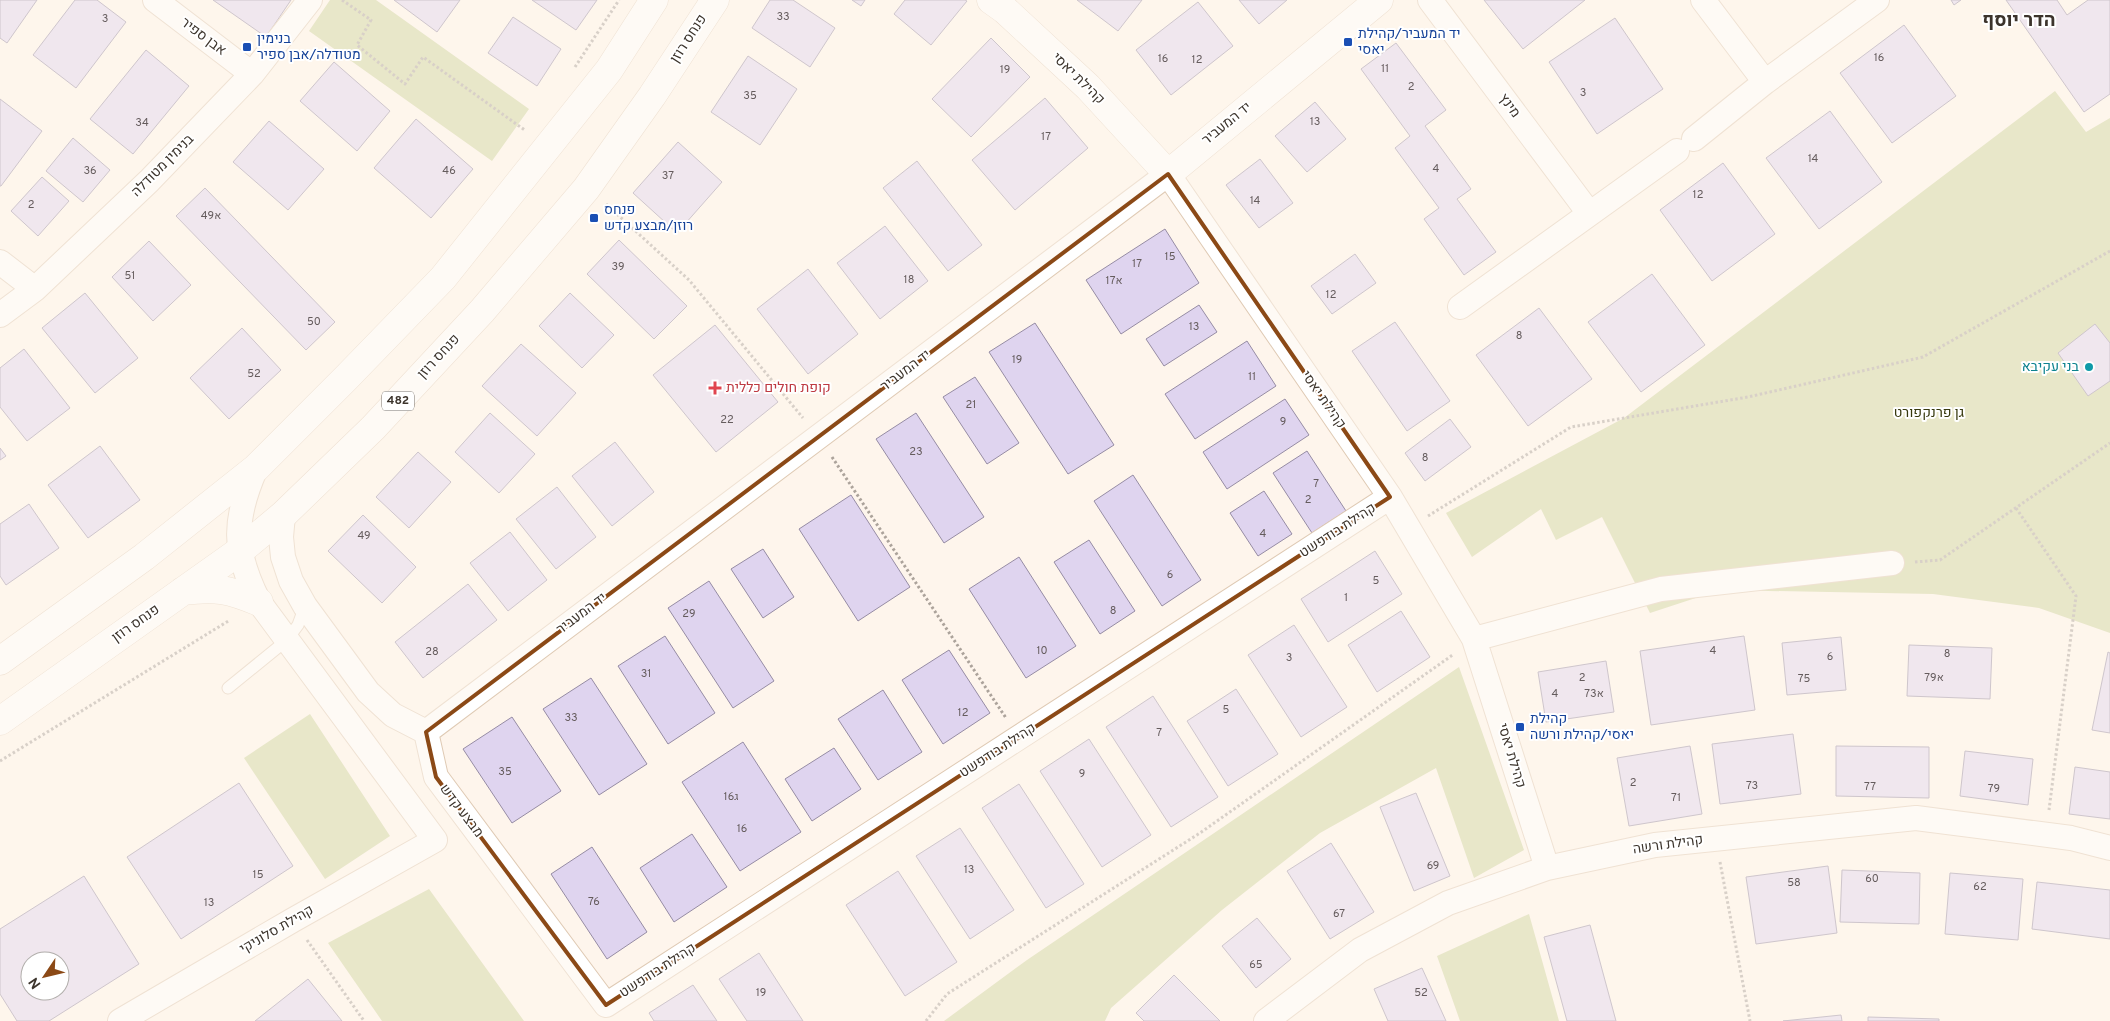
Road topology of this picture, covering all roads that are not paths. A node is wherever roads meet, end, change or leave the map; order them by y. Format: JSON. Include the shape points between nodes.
{"nodes":[{"id":1,"x":155,"y":0,"type":"edge"},
{"id":2,"x":310,"y":0,"type":"edge"},
{"id":3,"x":654,"y":0,"type":"edge"},
{"id":4,"x":715,"y":0,"type":"edge"},
{"id":5,"x":1379,"y":0,"type":"edge"},
{"id":6,"x":1430,"y":0,"type":"edge"},
{"id":7,"x":1703,"y":0,"type":"edge"},
{"id":8,"x":1877,"y":0,"type":"edge"},
{"id":9,"x":1002,"y":3,"type":"edge"},
{"id":10,"x":252,"y":74,"type":"junction"},
{"id":11,"x":1765,"y":82,"type":"junction"},
{"id":12,"x":1168,"y":174,"type":"junction"},
{"id":13,"x":1589,"y":213,"type":"junction"},
{"id":14,"x":0,"y":262,"type":"edge"},
{"id":15,"x":35,"y":290,"type":"junction"},
{"id":16,"x":1460,"y":307,"type":"dead end"},
{"id":17,"x":0,"y":314,"type":"edge"},
{"id":18,"x":256,"y":468,"type":"junction"},
{"id":19,"x":1390,"y":497,"type":"junction"},
{"id":20,"x":283,"y":515,"type":"junction"},
{"id":21,"x":241,"y":550,"type":"junction"},
{"id":22,"x":1892,"y":563,"type":"road end"},
{"id":23,"x":183,"y":591,"type":"junction"},
{"id":24,"x":259,"y":602,"type":"junction"},
{"id":25,"x":305,"y":606,"type":"junction"},
{"id":26,"x":1474,"y":639,"type":"junction"},
{"id":27,"x":287,"y":640,"type":"junction"},
{"id":28,"x":0,"y":661,"type":"edge"},
{"id":29,"x":228,"y":688,"type":"dead end"},
{"id":30,"x":0,"y":721,"type":"edge"},
{"id":31,"x":426,"y":732,"type":"junction"},
{"id":32,"x":2110,"y":848,"type":"edge"},
{"id":33,"x":1547,"y":868,"type":"junction"},
{"id":34,"x":606,"y":1005,"type":"joint"},
{"id":35,"x":120,"y":1021,"type":"edge"},
{"id":36,"x":1266,"y":1021,"type":"edge"}],
"edges":[{"from":1,"to":10,"type":"street","name":"אבן ספיר"},
{"from":2,"to":10,"type":"street","name":"בנימין מטודלה"},
{"from":3,"to":18,"type":"main road","via":[[610,70],[443,278]]},
{"from":4,"to":20,"type":"main road","name":"פנחס רוזן","number":"482","via":[[586,189],[475,318],[373,428]]},
{"from":5,"to":12,"type":"main road","name":"יד המעביר"},
{"from":6,"to":13,"type":"street","name":"מינץ"},
{"from":7,"to":11,"type":"street"},
{"from":8,"to":11,"type":"street"},
{"from":9,"to":12,"type":"main road","name":"קהילת יאסי","via":[[1088,87]]},
{"from":10,"to":15,"type":"street","name":"בנימין מטודלה","via":[[149,182]]},
{"from":11,"to":13,"type":"street","via":[[1685,145]]},
{"from":12,"to":19,"type":"street","name":"קהילת יאסי"},
{"from":12,"to":31,"type":"street","name":"יד המעביר"},
{"from":13,"to":16,"type":"street"},
{"from":14,"to":15,"type":"street"},
{"from":15,"to":17,"type":"street","name":"בנימין מטודלה"},
{"from":18,"to":21,"type":"street","via":[[244,496],[238,526]]},
{"from":18,"to":28,"type":"main road","via":[[144,558]]},
{"from":19,"to":26,"type":"street","name":"קהילת יאסי"},
{"from":19,"to":34,"type":"street","name":"קהילת בודפשט"},
{"from":20,"to":21,"type":"main road","name":"פנחס רוזן","number":"482"},
{"from":20,"to":25,"type":"street","via":[[283,557],[291,581]]},
{"from":21,"to":23,"type":"main road","name":"פנחס רוזן","number":"482"},
{"from":21,"to":24,"type":"street","via":[[247,580]]},
{"from":22,"to":26,"type":"street","via":[[1661,589]]},
{"from":23,"to":24,"type":"main road","via":[[207,588],[233,591]]},
{"from":23,"to":30,"type":"main road","name":"פנחס רוזן","number":"482"},
{"from":24,"to":27,"type":"street"},
{"from":25,"to":27,"type":"lane","via":[[298,625]]},
{"from":25,"to":31,"type":"street","via":[[368,692],[393,715]]},
{"from":26,"to":33,"type":"street","name":"קהילת יאסי"},
{"from":27,"to":29,"type":"lane"},
{"from":27,"to":35,"type":"street","name":"קהילת סלוניקי","via":[[435,840]]},
{"from":31,"to":34,"type":"street","name":"מבצע קדש","via":[[436,776]]},
{"from":32,"to":33,"type":"street","name":"קהילת ורשה","via":[[2071,838],[1916,818],[1655,845]]},
{"from":33,"to":36,"type":"street","name":"קהילת ורשה","via":[[1448,904],[1360,950]]}]}
